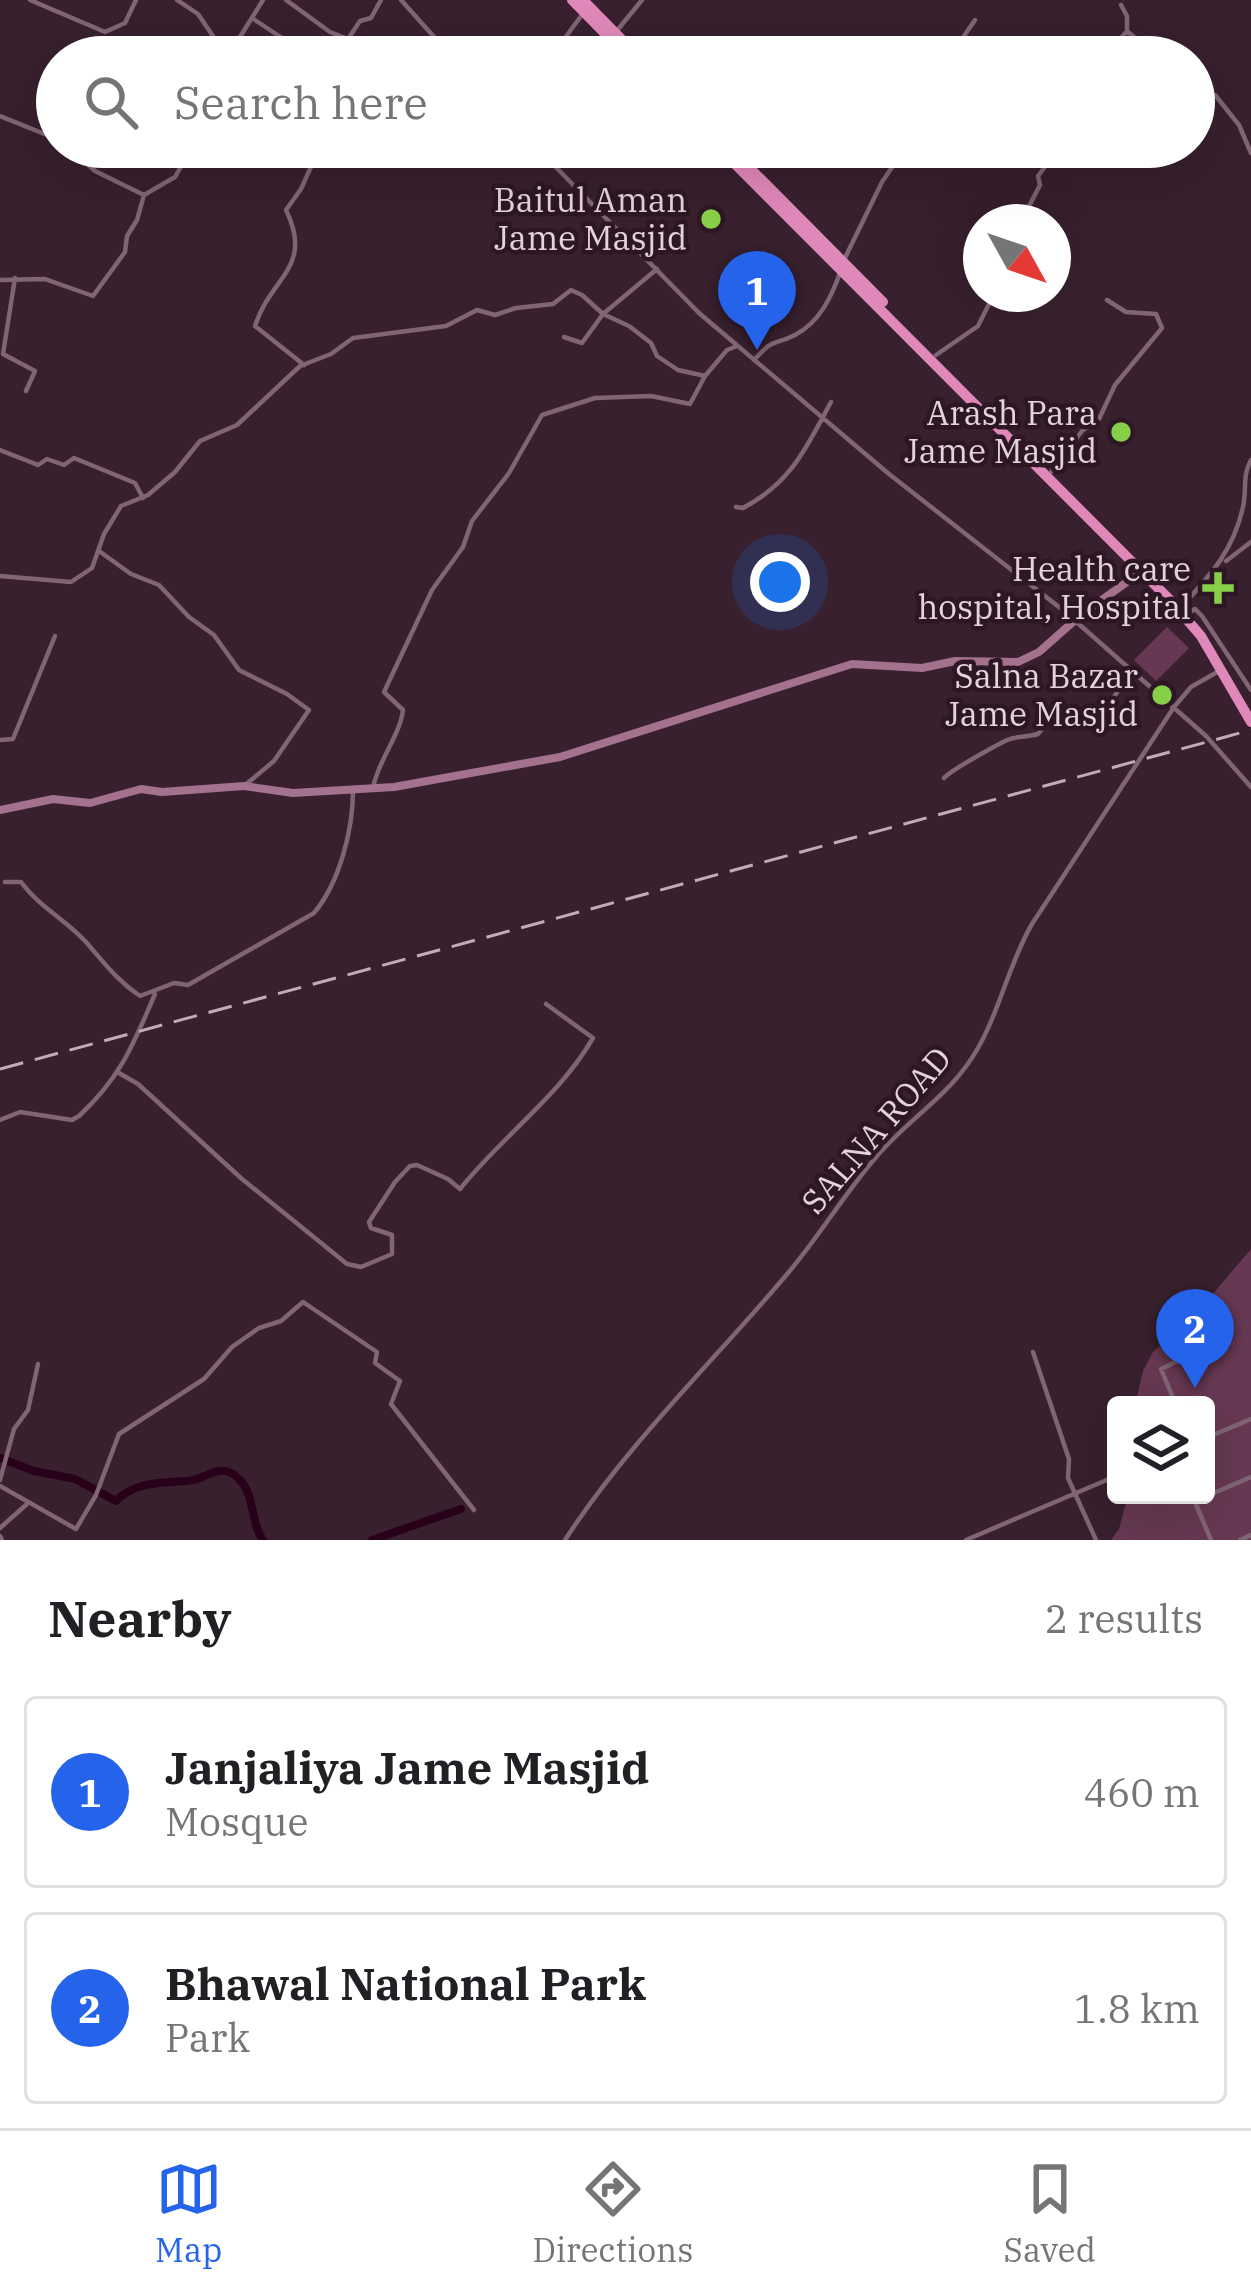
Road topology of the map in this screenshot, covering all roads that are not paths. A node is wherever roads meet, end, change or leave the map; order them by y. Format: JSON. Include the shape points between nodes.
{"nodes":[{"id":1,"x":30,"y":0,"type":"edge"},
{"id":2,"x":136,"y":0,"type":"edge"},
{"id":3,"x":177,"y":0,"type":"edge"},
{"id":4,"x":263,"y":0,"type":"edge"},
{"id":5,"x":286,"y":0,"type":"edge"},
{"id":6,"x":381,"y":0,"type":"edge"},
{"id":7,"x":401,"y":0,"type":"edge"},
{"id":8,"x":572,"y":0,"type":"edge"},
{"id":9,"x":642,"y":0,"type":"edge"},
{"id":10,"x":1121,"y":5,"type":"dead end"},
{"id":11,"x":584,"y":6,"type":"edge"},
{"id":12,"x":252,"y":19,"type":"junction"},
{"id":13,"x":975,"y":20,"type":"dead end"},
{"id":14,"x":1127,"y":31,"type":"junction"},
{"id":15,"x":616,"y":33,"type":"junction"},
{"id":16,"x":212,"y":36,"type":"edge"},
{"id":17,"x":241,"y":36,"type":"edge"},
{"id":18,"x":278,"y":36,"type":"edge"},
{"id":19,"x":340,"y":36,"type":"edge"},
{"id":20,"x":350,"y":36,"type":"edge"},
{"id":21,"x":433,"y":36,"type":"edge"},
{"id":22,"x":565,"y":36,"type":"edge"},
{"id":23,"x":610,"y":36,"type":"edge"},
{"id":24,"x":619,"y":36,"type":"edge"},
{"id":25,"x":964,"y":36,"type":"edge"},
{"id":26,"x":1123,"y":36,"type":"edge"},
{"id":27,"x":1133,"y":36,"type":"edge"},
{"id":28,"x":1215,"y":95,"type":"edge"},
{"id":29,"x":0,"y":116,"type":"edge"},
{"id":30,"x":36,"y":131,"type":"edge"},
{"id":31,"x":1251,"y":153,"type":"edge"},
{"id":32,"x":94,"y":168,"type":"edge"},
{"id":33,"x":180,"y":168,"type":"edge"},
{"id":34,"x":310,"y":168,"type":"edge"},
{"id":35,"x":557,"y":168,"type":"edge"},
{"id":36,"x":740,"y":168,"type":"edge"},
{"id":37,"x":749,"y":168,"type":"edge"},
{"id":38,"x":892,"y":168,"type":"edge"},
{"id":39,"x":1044,"y":168,"type":"edge"},
{"id":40,"x":144,"y":195,"type":"junction"},
{"id":41,"x":1030,"y":204,"type":"edge"},
{"id":42,"x":842,"y":266,"type":"junction"},
{"id":43,"x":657,"y":269,"type":"junction"},
{"id":44,"x":15,"y":278,"type":"junction"},
{"id":45,"x":0,"y":280,"type":"edge"},
{"id":46,"x":1107,"y":300,"type":"dead end"},
{"id":47,"x":985,"y":312,"type":"edge"},
{"id":48,"x":603,"y":314,"type":"junction"},
{"id":49,"x":565,"y":337,"type":"dead end"},
{"id":50,"x":737,"y":346,"type":"junction"},
{"id":51,"x":936,"y":355,"type":"junction"},
{"id":52,"x":753,"y":361,"type":"junction"},
{"id":53,"x":304,"y":365,"type":"junction"},
{"id":54,"x":705,"y":376,"type":"junction"},
{"id":55,"x":26,"y":391,"type":"dead end"},
{"id":56,"x":831,"y":403,"type":"dead end"},
{"id":57,"x":821,"y":418,"type":"junction"},
{"id":58,"x":0,"y":450,"type":"edge"},
{"id":59,"x":1251,"y":460,"type":"edge"},
{"id":60,"x":1051,"y":472,"type":"junction"},
{"id":61,"x":143,"y":498,"type":"junction"},
{"id":62,"x":736,"y":507,"type":"dead end"},
{"id":63,"x":1251,"y":542,"type":"edge"},
{"id":64,"x":98,"y":551,"type":"junction"},
{"id":65,"x":1221,"y":565,"type":"junction"},
{"id":66,"x":1141,"y":572,"type":"junction"},
{"id":67,"x":0,"y":576,"type":"edge"},
{"id":68,"x":1185,"y":610,"type":"junction"},
{"id":69,"x":1074,"y":621,"type":"junction"},
{"id":70,"x":55,"y":636,"type":"dead end"},
{"id":71,"x":1132,"y":671,"type":"junction"},
{"id":72,"x":1227,"y":676,"type":"junction"},
{"id":73,"x":1251,"y":690,"type":"edge"},
{"id":74,"x":1174,"y":707,"type":"junction"},
{"id":75,"x":1251,"y":712,"type":"edge"},
{"id":76,"x":1251,"y":722,"type":"edge"},
{"id":77,"x":0,"y":740,"type":"edge"},
{"id":78,"x":944,"y":778,"type":"dead end"},
{"id":79,"x":244,"y":786,"type":"junction"},
{"id":80,"x":1251,"y":787,"type":"edge"},
{"id":81,"x":373,"y":788,"type":"junction"},
{"id":82,"x":353,"y":790,"type":"junction"},
{"id":83,"x":0,"y":810,"type":"edge"},
{"id":84,"x":5,"y":882,"type":"dead end"},
{"id":85,"x":157,"y":991,"type":"junction"},
{"id":86,"x":546,"y":1004,"type":"dead end"},
{"id":87,"x":119,"y":1073,"type":"junction"},
{"id":88,"x":0,"y":1120,"type":"edge"},
{"id":89,"x":1211,"y":1346,"type":"dead end"},
{"id":90,"x":1033,"y":1352,"type":"dead end"},
{"id":91,"x":38,"y":1364,"type":"dead end"},
{"id":92,"x":1172,"y":1396,"type":"edge"},
{"id":93,"x":1251,"y":1419,"type":"edge"},
{"id":94,"x":1215,"y":1434,"type":"edge"},
{"id":95,"x":1251,"y":1477,"type":"edge"},
{"id":96,"x":1107,"y":1480,"type":"edge"},
{"id":97,"x":0,"y":1483,"type":"edge"},
{"id":98,"x":1215,"y":1490,"type":"edge"},
{"id":99,"x":1076,"y":1493,"type":"junction"},
{"id":100,"x":28,"y":1503,"type":"junction"},
{"id":101,"x":1196,"y":1504,"type":"edge"},
{"id":102,"x":475,"y":1510,"type":"dead end"},
{"id":103,"x":0,"y":1535,"type":"edge"},
{"id":104,"x":1251,"y":1535,"type":"edge"},
{"id":105,"x":565,"y":1540,"type":"edge"},
{"id":106,"x":966,"y":1540,"type":"edge"},
{"id":107,"x":1096,"y":1540,"type":"edge"},
{"id":108,"x":1211,"y":1540,"type":"edge"},
{"id":109,"x":1240,"y":1540,"type":"edge"}],
"edges":[{"from":1,"to":2,"type":"street","via":[[105,32],[124,23]]},
{"from":3,"to":16,"type":"street"},
{"from":4,"to":12,"type":"street"},
{"from":5,"to":19,"type":"street"},
{"from":6,"to":20,"type":"street"},
{"from":7,"to":21,"type":"street"},
{"from":8,"to":11,"type":"highway"},
{"from":9,"to":15,"type":"street"},
{"from":10,"to":14,"type":"street"},
{"from":11,"to":15,"type":"highway"},
{"from":11,"to":22,"type":"street"},
{"from":11,"to":23,"type":"highway"},
{"from":12,"to":17,"type":"street"},
{"from":12,"to":18,"type":"street"},
{"from":13,"to":25,"type":"street"},
{"from":14,"to":26,"type":"street"},
{"from":14,"to":27,"type":"street"},
{"from":15,"to":24,"type":"highway"},
{"from":28,"to":31,"type":"street"},
{"from":29,"to":30,"type":"street"},
{"from":32,"to":40,"type":"street"},
{"from":33,"to":40,"type":"street"},
{"from":34,"to":53,"type":"street","via":[[286,210],[297,232],[295,264],[254,326]]},
{"from":35,"to":43,"type":"street"},
{"from":36,"to":42,"type":"highway"},
{"from":37,"to":42,"type":"highway"},
{"from":38,"to":42,"type":"street"},
{"from":39,"to":41,"type":"street"},
{"from":40,"to":44,"type":"street","via":[[125,252],[93,296]]},
{"from":42,"to":51,"type":"highway"},
{"from":42,"to":52,"type":"street","via":[[810,324],[769,342]]},
{"from":42,"to":66,"type":"highway"},
{"from":43,"to":48,"type":"street"},
{"from":43,"to":50,"type":"street"},
{"from":44,"to":45,"type":"street"},
{"from":44,"to":55,"type":"street","via":[[3,354],[33,368]]},
{"from":46,"to":60,"type":"street","via":[[1126,312],[1156,314],[1162,328]]},
{"from":47,"to":51,"type":"street"},
{"from":48,"to":49,"type":"street","via":[[582,343]]},
{"from":48,"to":53,"type":"street","via":[[571,290],[553,304],[495,316],[477,310],[446,326],[353,338]]},
{"from":48,"to":54,"type":"street","via":[[678,370]]},
{"from":50,"to":52,"type":"street"},
{"from":50,"to":54,"type":"street"},
{"from":51,"to":60,"type":"highway"},
{"from":52,"to":57,"type":"street"},
{"from":53,"to":61,"type":"street","via":[[237,425],[200,441]]},
{"from":54,"to":81,"type":"street","via":[[690,404],[595,398],[542,415],[408,638],[384,692],[403,719]]},
{"from":56,"to":57,"type":"street"},
{"from":57,"to":62,"type":"street","via":[[777,488]]},
{"from":57,"to":69,"type":"street"},
{"from":58,"to":61,"type":"street","via":[[38,465],[74,458],[135,483]]},
{"from":59,"to":65,"type":"street","via":[[1242,514]]},
{"from":60,"to":68,"type":"highway"},
{"from":61,"to":64,"type":"street","via":[[114,513]]},
{"from":63,"to":65,"type":"street"},
{"from":64,"to":67,"type":"street","via":[[92,568],[67,583]]},
{"from":64,"to":79,"type":"street","via":[[159,585],[239,670],[309,710],[274,761]]},
{"from":65,"to":68,"type":"street"},
{"from":66,"to":69,"type":"main road"},
{"from":66,"to":72,"type":"highway"},
{"from":68,"to":72,"type":"highway"},
{"from":68,"to":73,"type":"street","via":[[1202,616]]},
{"from":69,"to":71,"type":"street"},
{"from":69,"to":81,"type":"main road","via":[[1018,662],[852,664],[560,757]]},
{"from":70,"to":77,"type":"street","via":[[13,739]]},
{"from":71,"to":74,"type":"street"},
{"from":71,"to":78,"type":"street","via":[[1100,714],[1053,716],[1038,734],[1010,738]]},
{"from":72,"to":74,"type":"street","name":"SALNA ROAD","via":[[1191,687]]},
{"from":72,"to":75,"type":"highway"},
{"from":72,"to":76,"type":"highway"},
{"from":74,"to":80,"type":"street"},
{"from":74,"to":105,"type":"street","name":"SALNA ROAD","via":[[1017,949],[968,1065],[879,1154]]},
{"from":79,"to":82,"type":"main road"},
{"from":79,"to":83,"type":"main road","via":[[141,789],[90,803],[53,799]]},
{"from":81,"to":82,"type":"main road"},
{"from":82,"to":85,"type":"street","via":[[349,833],[314,913],[191,984]]},
{"from":84,"to":85,"type":"street","via":[[21,882],[133,992]]},
{"from":85,"to":87,"type":"street"},
{"from":86,"to":87,"type":"street","via":[[593,1038],[571,1072],[460,1189],[417,1166],[406,1169],[369,1222],[392,1235],[392,1253],[361,1267],[346,1264]]},
{"from":87,"to":88,"type":"street","via":[[72,1120],[20,1112]]},
{"from":89,"to":92,"type":"street","via":[[1161,1369]]},
{"from":90,"to":99,"type":"street"},
{"from":91,"to":97,"type":"street"},
{"from":93,"to":94,"type":"street"},
{"from":95,"to":98,"type":"street"},
{"from":96,"to":99,"type":"street"},
{"from":97,"to":100,"type":"street"},
{"from":99,"to":106,"type":"street"},
{"from":99,"to":107,"type":"street"},
{"from":100,"to":102,"type":"street","via":[[76,1529],[118,1434],[303,1302],[377,1352],[374,1363],[400,1381],[391,1404]]},
{"from":100,"to":103,"type":"street"},
{"from":101,"to":108,"type":"street"},
{"from":104,"to":109,"type":"street"}]}
